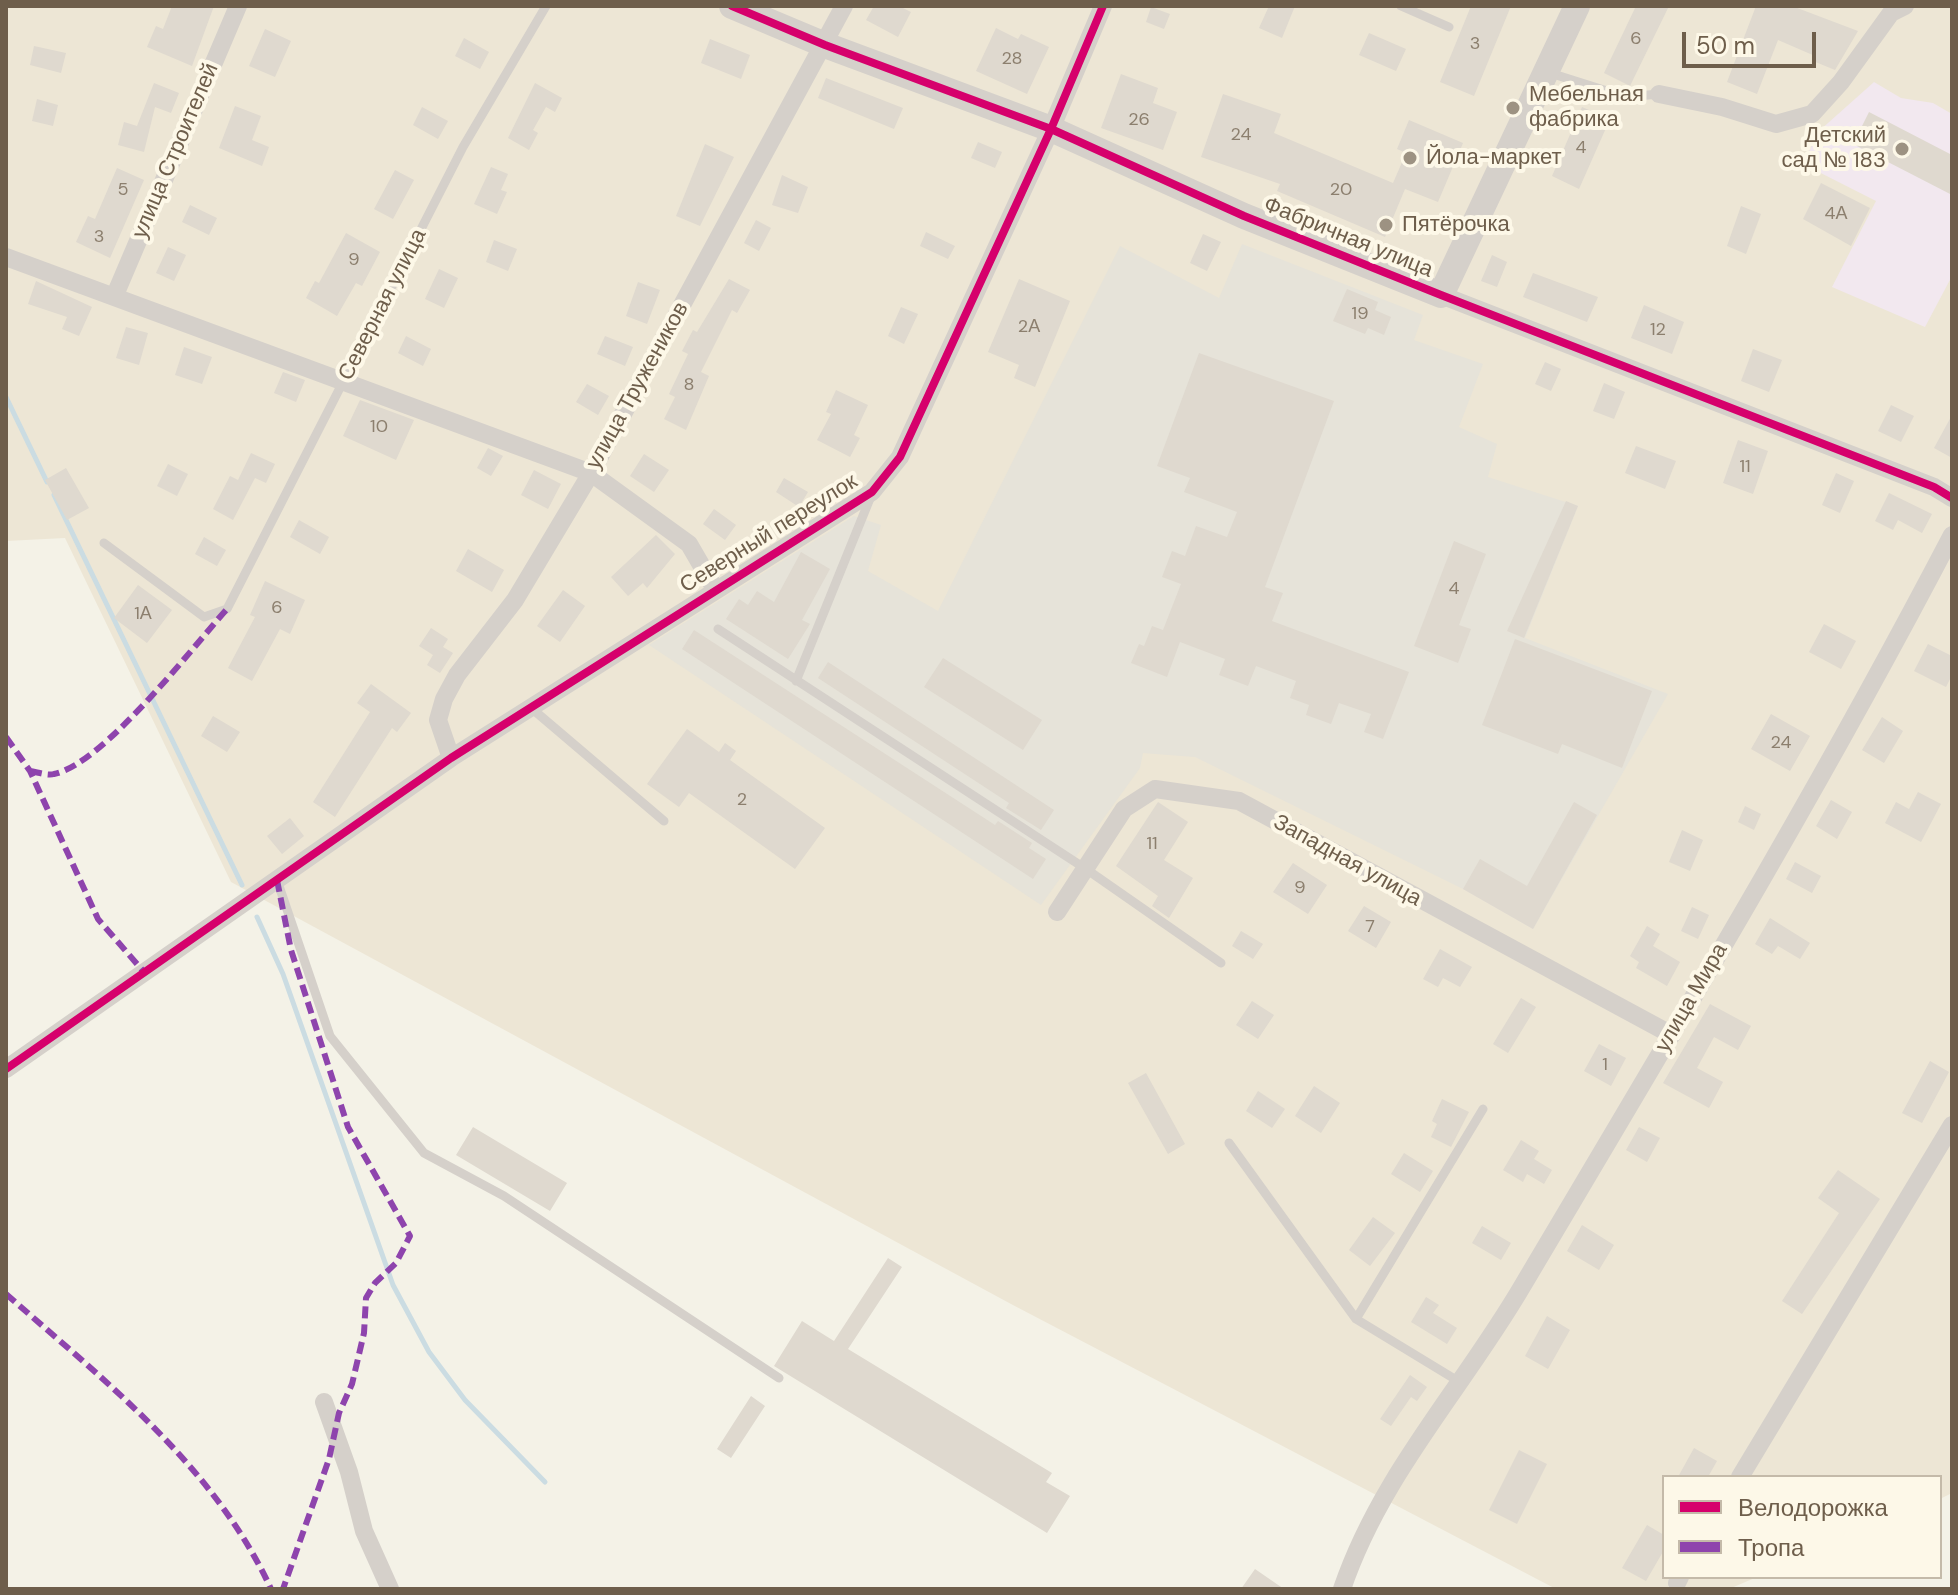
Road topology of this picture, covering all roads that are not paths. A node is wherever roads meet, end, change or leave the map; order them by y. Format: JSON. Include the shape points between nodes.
{"nodes":[{"id":1,"x":238,"y":6,"type":"edge"},
{"id":2,"x":546,"y":6,"type":"edge"},
{"id":3,"x":732,"y":6,"type":"edge"},
{"id":4,"x":844,"y":6,"type":"edge"},
{"id":5,"x":1103,"y":6,"type":"edge"},
{"id":6,"x":1401,"y":6,"type":"edge"},
{"id":7,"x":1577,"y":6,"type":"edge"},
{"id":8,"x":1905,"y":6,"type":"edge"},
{"id":9,"x":1449,"y":27,"type":"dead end"},
{"id":10,"x":825,"y":45,"type":"junction"},
{"id":11,"x":1546,"y":72,"type":"junction"},
{"id":12,"x":1659,"y":94,"type":"joint"},
{"id":13,"x":1051,"y":129,"type":"junction"},
{"id":14,"x":6,"y":257,"type":"edge"},
{"id":15,"x":115,"y":295,"type":"junction"},
{"id":16,"x":1441,"y":295,"type":"junction"},
{"id":17,"x":345,"y":379,"type":"junction"},
{"id":18,"x":591,"y":473,"type":"junction"},
{"id":19,"x":872,"y":492,"type":"junction"},
{"id":20,"x":1952,"y":498,"type":"edge"},
{"id":21,"x":1952,"y":535,"type":"edge"},
{"id":22,"x":104,"y":543,"type":"dead end"},
{"id":23,"x":715,"y":589,"type":"junction"},
{"id":24,"x":718,"y":629,"type":"dead end"},
{"id":25,"x":796,"y":681,"type":"junction"},
{"id":26,"x":530,"y":707,"type":"junction"},
{"id":27,"x":451,"y":758,"type":"junction"},
{"id":28,"x":664,"y":821,"type":"dead end"},
{"id":29,"x":1086,"y":869,"type":"junction"},
{"id":30,"x":277,"y":880,"type":"junction"},
{"id":31,"x":1057,"y":912,"type":"dead end"},
{"id":32,"x":1221,"y":963,"type":"dead end"},
{"id":33,"x":1672,"y":1035,"type":"junction"},
{"id":34,"x":6,"y":1069,"type":"edge"},
{"id":35,"x":1483,"y":1109,"type":"dead end"},
{"id":36,"x":1952,"y":1125,"type":"edge"},
{"id":37,"x":1229,"y":1143,"type":"dead end"},
{"id":38,"x":1356,"y":1319,"type":"junction"},
{"id":39,"x":779,"y":1378,"type":"dead end"},
{"id":40,"x":1458,"y":1381,"type":"junction"},
{"id":41,"x":324,"y":1402,"type":"dead end"},
{"id":42,"x":1741,"y":1475,"type":"edge"},
{"id":43,"x":390,"y":1589,"type":"edge"},
{"id":44,"x":1342,"y":1589,"type":"edge"}],
"edges":[{"from":1,"to":15,"type":"street","name":"улица Строителей"},
{"from":2,"to":17,"type":"lane","name":"Северная улица","via":[[463,147]]},
{"from":3,"to":10,"type":"street","name":"Фабричная улица"},
{"from":4,"to":10,"type":"street","name":"улица Тружеников"},
{"from":5,"to":13,"type":"street","name":"Северный переулок"},
{"from":6,"to":9,"type":"lane"},
{"from":7,"to":11,"type":"street"},
{"from":8,"to":12,"type":"street","via":[[1891,13],[1812,114],[1776,124]]},
{"from":10,"to":13,"type":"street","name":"Фабричная улица"},
{"from":10,"to":18,"type":"street","name":"улица Тружеников"},
{"from":11,"to":12,"type":"lane","via":[[1626,97]]},
{"from":11,"to":16,"type":"street"},
{"from":13,"to":16,"type":"street","name":"Фабричная улица","via":[[1244,216]]},
{"from":13,"to":19,"type":"street","name":"Северный переулок","via":[[900,457]]},
{"from":14,"to":15,"type":"street"},
{"from":15,"to":17,"type":"street"},
{"from":16,"to":20,"type":"street","name":"Фабричная улица"},
{"from":17,"to":18,"type":"street"},
{"from":17,"to":22,"type":"lane","name":"Северная улица","via":[[227,609],[204,617]]},
{"from":18,"to":23,"type":"street","via":[[689,544]]},
{"from":18,"to":27,"type":"street","name":"улица Тружеников","via":[[515,600],[444,699],[438,720]]},
{"from":19,"to":23,"type":"street","name":"Северный переулок"},
{"from":19,"to":25,"type":"lane"},
{"from":21,"to":33,"type":"street","name":"улица Мира"},
{"from":23,"to":26,"type":"street","name":"Северный переулок"},
{"from":24,"to":25,"type":"lane"},
{"from":25,"to":29,"type":"lane"},
{"from":26,"to":27,"type":"street","name":"Северный переулок"},
{"from":26,"to":28,"type":"lane"},
{"from":27,"to":30,"type":"street","name":"Северный переулок"},
{"from":29,"to":31,"type":"street","name":"Западная улица"},
{"from":29,"to":32,"type":"lane"},
{"from":29,"to":33,"type":"street","name":"Западная улица","via":[[1124,809],[1155,789],[1239,801]]},
{"from":30,"to":34,"type":"street","name":"Северный переулок"},
{"from":30,"to":39,"type":"lane","via":[[330,1036],[424,1153],[504,1196]]},
{"from":33,"to":40,"type":"street","name":"улица Мира","via":[[1519,1292]]},
{"from":35,"to":38,"type":"lane"},
{"from":36,"to":42,"type":"street"},
{"from":37,"to":38,"type":"lane"},
{"from":38,"to":40,"type":"lane"},
{"from":40,"to":44,"type":"street","name":"улица Мира","via":[[1358,1542]]},
{"from":41,"to":43,"type":"street","via":[[364,1531]]}]}
